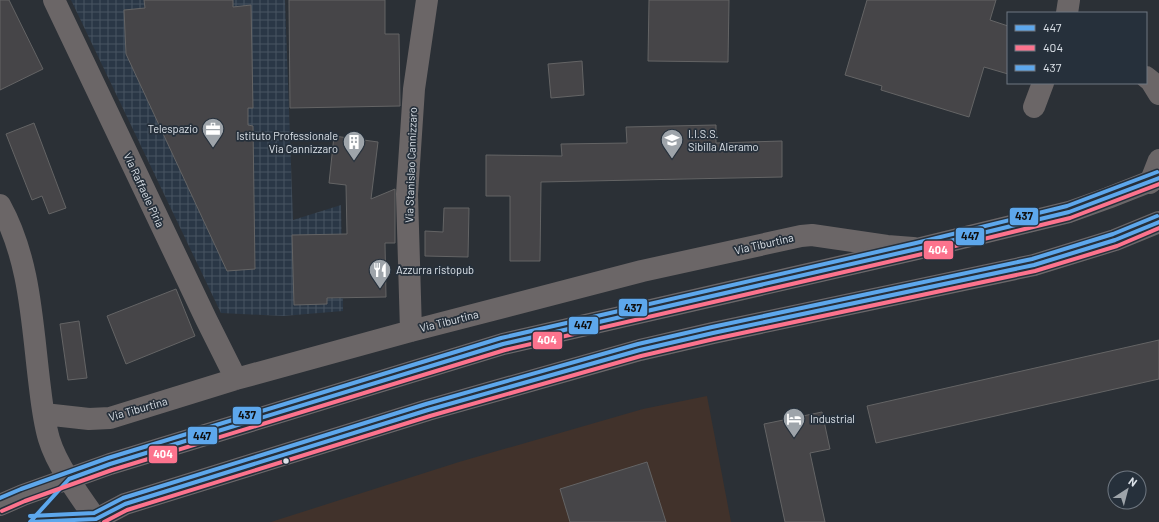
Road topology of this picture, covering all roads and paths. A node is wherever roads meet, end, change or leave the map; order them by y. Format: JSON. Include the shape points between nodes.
{"nodes":[{"id":1,"x":54,"y":0,"type":"edge"},
{"id":2,"x":427,"y":0,"type":"edge"},
{"id":3,"x":1069,"y":0,"type":"edge"},
{"id":4,"x":1067,"y":12,"type":"edge"},
{"id":5,"x":1147,"y":71,"type":"edge"},
{"id":6,"x":1159,"y":77,"type":"edge"},
{"id":7,"x":1147,"y":78,"type":"edge"},
{"id":8,"x":1043,"y":84,"type":"edge"},
{"id":9,"x":1159,"y":94,"type":"edge"},
{"id":10,"x":1034,"y":107,"type":"dead end"},
{"id":11,"x":1159,"y":160,"type":"edge"},
{"id":12,"x":1154,"y":180,"type":"edge"},
{"id":13,"x":0,"y":205,"type":"edge"},
{"id":14,"x":1159,"y":222,"type":"edge"},
{"id":15,"x":917,"y":249,"type":"junction"},
{"id":16,"x":411,"y":331,"type":"junction"},
{"id":17,"x":236,"y":379,"type":"junction"},
{"id":18,"x":44,"y":414,"type":"junction"},
{"id":19,"x":70,"y":479,"type":"junction"},
{"id":20,"x":0,"y":505,"type":"edge"},
{"id":21,"x":95,"y":521,"type":"edge"}],
"edges":[{"from":1,"to":17,"type":"street","name":"Via Raffaele Piria"},
{"from":2,"to":16,"type":"street","name":"Via Stanislao Cannizzaro","via":[[414,89],[407,194]]},
{"from":3,"to":4,"type":"street"},
{"from":5,"to":6,"type":"street"},
{"from":7,"to":9,"type":"street"},
{"from":8,"to":10,"type":"street"},
{"from":11,"to":12,"type":"street"},
{"from":12,"to":15,"type":"main road","via":[[1069,212]]},
{"from":13,"to":18,"type":"street","via":[[21,257],[28,285]]},
{"from":14,"to":21,"type":"main road","via":[[1115,240],[1034,265],[640,350],[428,410],[140,499],[121,506]]},
{"from":15,"to":16,"type":"street","name":"Via Tiburtina","via":[[812,235],[801,236],[642,271]]},
{"from":15,"to":19,"type":"main road","via":[[503,344],[110,464]]},
{"from":16,"to":17,"type":"street","name":"Via Tiburtina"},
{"from":17,"to":18,"type":"street","name":"Via Tiburtina","via":[[110,418],[89,420]]},
{"from":18,"to":19,"type":"street","via":[[54,454]]},
{"from":19,"to":20,"type":"main road"},
{"from":19,"to":21,"type":"street"}]}
